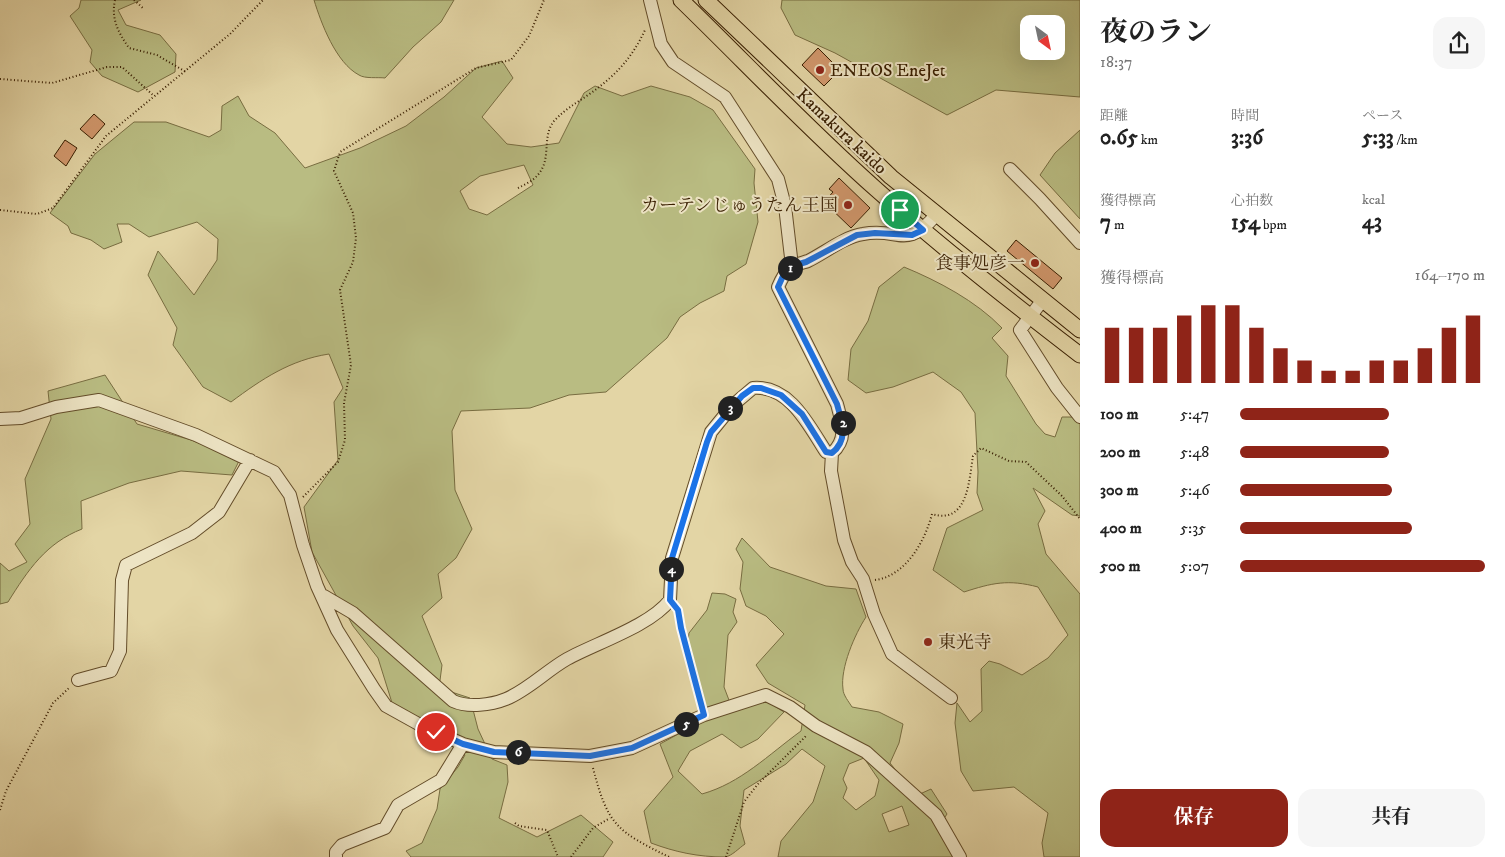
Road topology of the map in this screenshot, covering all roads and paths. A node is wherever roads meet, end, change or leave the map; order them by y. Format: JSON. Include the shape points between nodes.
{"nodes":[{"id":1,"x":115,"y":0,"type":"edge"},
{"id":2,"x":134,"y":0,"type":"edge"},
{"id":3,"x":263,"y":0,"type":"edge"},
{"id":4,"x":544,"y":0,"type":"edge"},
{"id":5,"x":650,"y":0,"type":"edge"},
{"id":6,"x":681,"y":0,"type":"edge"},
{"id":7,"x":706,"y":0,"type":"edge"},
{"id":8,"x":144,"y":10,"type":"dead end"},
{"id":9,"x":646,"y":22,"type":"dead end"},
{"id":10,"x":186,"y":72,"type":"junction"},
{"id":11,"x":0,"y":79,"type":"edge"},
{"id":12,"x":154,"y":96,"type":"junction"},
{"id":13,"x":1010,"y":169,"type":"dead end"},
{"id":14,"x":518,"y":188,"type":"dead end"},
{"id":15,"x":0,"y":210,"type":"edge"},
{"id":16,"x":936,"y":215,"type":"junction"},
{"id":17,"x":923,"y":230,"type":"junction"},
{"id":18,"x":1080,"y":243,"type":"edge"},
{"id":19,"x":792,"y":266,"type":"junction"},
{"id":20,"x":1042,"y":301,"type":"junction"},
{"id":21,"x":1030,"y":316,"type":"junction"},
{"id":22,"x":1080,"y":330,"type":"edge"},
{"id":23,"x":1080,"y":356,"type":"edge"},
{"id":24,"x":1080,"y":417,"type":"edge"},
{"id":25,"x":0,"y":420,"type":"edge"},
{"id":26,"x":832,"y":453,"type":"junction"},
{"id":27,"x":250,"y":460,"type":"junction"},
{"id":28,"x":294,"y":507,"type":"junction"},
{"id":29,"x":1080,"y":519,"type":"edge"},
{"id":30,"x":863,"y":579,"type":"junction"},
{"id":31,"x":324,"y":596,"type":"junction"},
{"id":32,"x":670,"y":600,"type":"junction"},
{"id":33,"x":78,"y":680,"type":"joint"},
{"id":34,"x":950,"y":698,"type":"dead end"},
{"id":35,"x":704,"y":715,"type":"junction"},
{"id":36,"x":816,"y":726,"type":"junction"},
{"id":37,"x":463,"y":744,"type":"junction"},
{"id":38,"x":590,"y":756,"type":"junction"},
{"id":39,"x":0,"y":810,"type":"edge"},
{"id":40,"x":610,"y":818,"type":"junction"},
{"id":41,"x":515,"y":823,"type":"dead end"},
{"id":42,"x":336,"y":857,"type":"edge"},
{"id":43,"x":558,"y":857,"type":"edge"},
{"id":44,"x":571,"y":857,"type":"edge"},
{"id":45,"x":669,"y":857,"type":"edge"},
{"id":46,"x":726,"y":857,"type":"edge"},
{"id":47,"x":960,"y":857,"type":"edge"}],
"edges":[{"from":1,"to":10,"type":"path","via":[[116,28],[129,48],[157,55]]},
{"from":2,"to":8,"type":"path"},
{"from":3,"to":10,"type":"path","via":[[246,20]]},
{"from":4,"to":28,"type":"path","via":[[529,36],[511,60],[476,68],[340,152],[334,171],[352,213],[356,238],[352,262],[340,290],[352,365],[344,403],[345,440],[338,462]]},
{"from":5,"to":19,"type":"street","via":[[661,44],[673,62],[725,97],[778,179],[785,206]]},
{"from":6,"to":17,"type":"main road","name":"Kamakura kaido","via":[[818,136]]},
{"from":7,"to":16,"type":"main road","name":"Kamakura kaido","via":[[832,123]]},
{"from":9,"to":14,"type":"path","via":[[633,54],[622,67],[553,123],[546,136],[541,172]]},
{"from":10,"to":12,"type":"path"},
{"from":11,"to":12,"type":"path","via":[[52,83],[108,67],[122,67]]},
{"from":12,"to":15,"type":"path","via":[[106,136],[53,208],[37,214]]},
{"from":13,"to":18,"type":"street"},
{"from":16,"to":17,"type":"street"},
{"from":16,"to":20,"type":"main road","name":"Kamakura kaido"},
{"from":17,"to":19,"type":"street","via":[[912,235],[857,235]]},
{"from":17,"to":21,"type":"main road","name":"Kamakura kaido"},
{"from":19,"to":26,"type":"street","via":[[778,287],[837,404],[843,436],[840,446]]},
{"from":20,"to":21,"type":"street"},
{"from":20,"to":22,"type":"main road","name":"Kamakura kaido"},
{"from":21,"to":23,"type":"main road","name":"Kamakura kaido"},
{"from":21,"to":24,"type":"street","via":[[1020,330],[1063,397]]},
{"from":25,"to":27,"type":"street","via":[[99,400],[196,435]]},
{"from":26,"to":30,"type":"street","via":[[831,471],[844,540]]},
{"from":26,"to":32,"type":"street","via":[[826,452],[802,414],[781,395],[753,388],[742,396],[711,432],[707,442],[672,558]]},
{"from":27,"to":28,"type":"street","via":[[274,472],[284,484]]},
{"from":27,"to":33,"type":"street","via":[[219,512],[192,533],[126,565],[122,580],[120,651],[111,671]]},
{"from":28,"to":31,"type":"street","via":[[303,545],[317,586]]},
{"from":29,"to":30,"type":"path","via":[[1062,496],[1026,462],[1009,461],[982,448],[973,456],[963,504],[943,518],[932,514],[918,550],[888,576],[876,580]]},
{"from":30,"to":34,"type":"street","via":[[892,654]]},
{"from":31,"to":32,"type":"street","via":[[353,613],[453,701],[470,705],[499,701],[516,694],[567,659],[655,614]]},
{"from":31,"to":37,"type":"street","via":[[337,630],[386,706]]},
{"from":32,"to":35,"type":"path","via":[[678,610]]},
{"from":33,"to":39,"type":"path","via":[[53,703],[6,791]]},
{"from":35,"to":36,"type":"street","via":[[766,695]]},
{"from":35,"to":38,"type":"street","via":[[632,748]]},
{"from":36,"to":46,"type":"path","via":[[757,784],[744,802]]},
{"from":36,"to":47,"type":"street","via":[[866,752],[930,809],[941,821]]},
{"from":37,"to":38,"type":"street","via":[[494,752]]},
{"from":37,"to":42,"type":"street","via":[[441,780],[398,805],[385,828],[342,845]]},
{"from":38,"to":40,"type":"path"},
{"from":40,"to":44,"type":"path","via":[[593,828]]},
{"from":40,"to":45,"type":"path","via":[[626,834]]},
{"from":41,"to":43,"type":"path","via":[[546,830]]}]}
